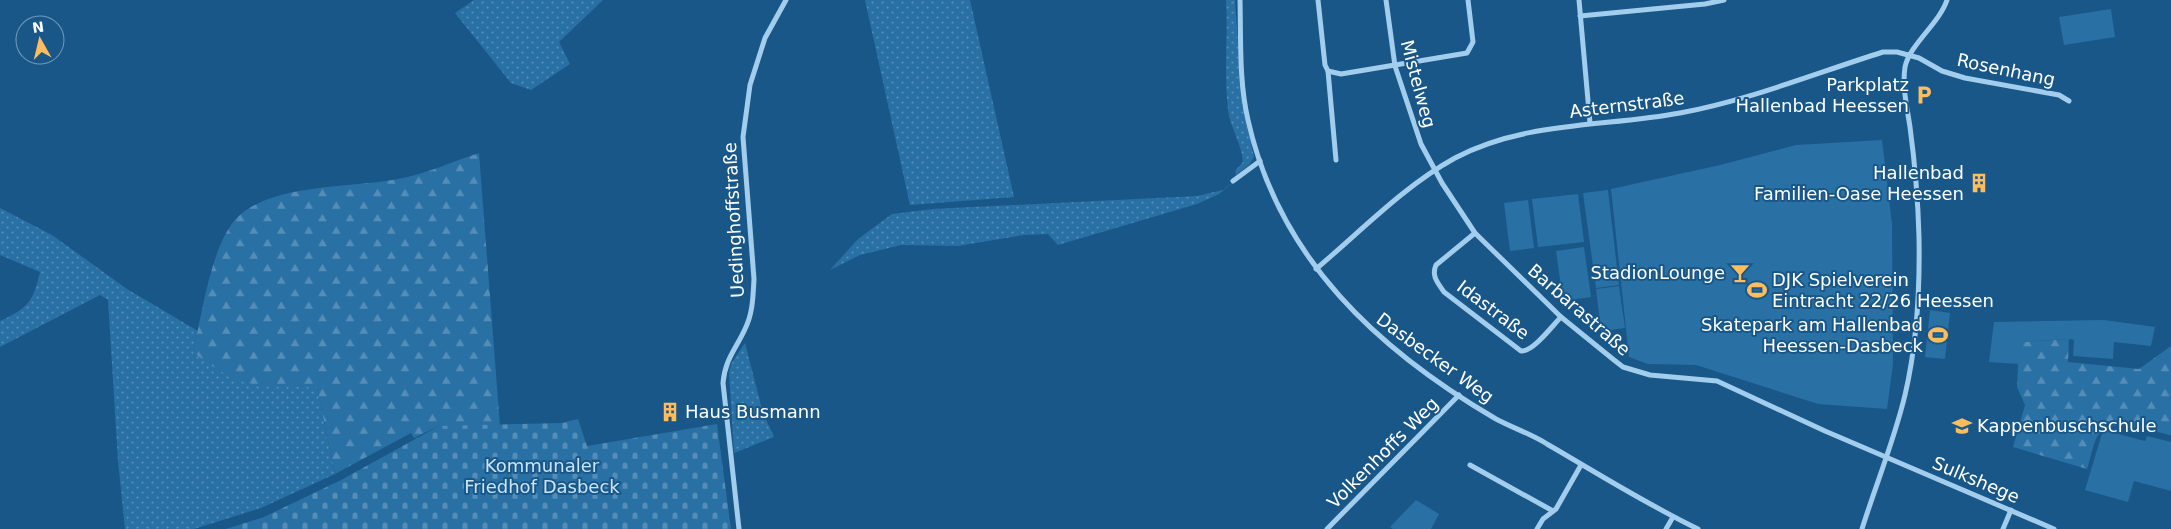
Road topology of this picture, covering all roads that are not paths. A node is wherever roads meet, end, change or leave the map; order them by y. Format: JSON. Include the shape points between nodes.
{"nodes":[{"id":1,"x":786,"y":0,"type":"edge"},
{"id":2,"x":1240,"y":0,"type":"edge"},
{"id":3,"x":1318,"y":0,"type":"edge"},
{"id":4,"x":1386,"y":0,"type":"edge"},
{"id":5,"x":1468,"y":0,"type":"edge"},
{"id":6,"x":1579,"y":0,"type":"edge"},
{"id":7,"x":1724,"y":0,"type":"edge"},
{"id":8,"x":1947,"y":0,"type":"edge"},
{"id":9,"x":1580,"y":16,"type":"junction"},
{"id":10,"x":1910,"y":55,"type":"junction"},
{"id":11,"x":1396,"y":66,"type":"junction"},
{"id":12,"x":1328,"y":71,"type":"junction"},
{"id":13,"x":2069,"y":102,"type":"dead end"},
{"id":14,"x":1590,"y":123,"type":"junction"},
{"id":15,"x":1336,"y":160,"type":"dead end"},
{"id":16,"x":1260,"y":161,"type":"junction"},
{"id":17,"x":1435,"y":171,"type":"junction"},
{"id":18,"x":1233,"y":181,"type":"dead end"},
{"id":19,"x":1475,"y":232,"type":"junction"},
{"id":20,"x":1316,"y":269,"type":"junction"},
{"id":21,"x":1561,"y":317,"type":"junction"},
{"id":22,"x":1459,"y":396,"type":"junction"},
{"id":23,"x":1887,"y":458,"type":"junction"},
{"id":24,"x":1470,"y":465,"type":"dead end"},
{"id":25,"x":1581,"y":465,"type":"junction"},
{"id":26,"x":2011,"y":510,"type":"junction"},
{"id":27,"x":1553,"y":511,"type":"junction"},
{"id":28,"x":1673,"y":517,"type":"junction"},
{"id":29,"x":739,"y":529,"type":"edge"},
{"id":30,"x":1327,"y":529,"type":"edge"},
{"id":31,"x":1537,"y":529,"type":"edge"},
{"id":32,"x":1666,"y":529,"type":"edge"},
{"id":33,"x":1698,"y":529,"type":"edge"},
{"id":34,"x":1862,"y":529,"type":"edge"},
{"id":35,"x":2003,"y":529,"type":"edge"},
{"id":36,"x":2054,"y":529,"type":"edge"}],
"edges":[{"from":1,"to":29,"type":"street","name":"Uedinghoffstraße","via":[[764,38],[750,85],[743,137],[753,301],[745,330],[726,363],[723,383]]},
{"from":2,"to":16,"type":"street","name":"Dasbecker Weg","via":[[1246,109]]},
{"from":3,"to":12,"type":"street"},
{"from":4,"to":11,"type":"street","name":"Mistelweg"},
{"from":5,"to":11,"type":"street","via":[[1473,42],[1468,52]]},
{"from":6,"to":9,"type":"street"},
{"from":7,"to":9,"type":"street"},
{"from":8,"to":10,"type":"street","via":[[1940,16]]},
{"from":9,"to":14,"type":"street"},
{"from":10,"to":13,"type":"street","name":"Rosenhang","via":[[1965,78],[2059,95]]},
{"from":10,"to":14,"type":"street","name":"Asternstraße","via":[[1883,52],[1755,94],[1682,113]]},
{"from":10,"to":23,"type":"street","via":[[1904,75],[1904,93],[1918,197],[1918,296],[1905,395]]},
{"from":11,"to":12,"type":"street","via":[[1341,74]]},
{"from":11,"to":17,"type":"street","name":"Mistelweg","via":[[1414,126]]},
{"from":12,"to":15,"type":"street"},
{"from":14,"to":17,"type":"street","name":"Asternstraße","via":[[1502,139],[1456,158]]},
{"from":16,"to":18,"type":"street"},
{"from":16,"to":20,"type":"street","name":"Dasbecker Weg","via":[[1289,226]]},
{"from":17,"to":19,"type":"street","name":"Barbarastraße"},
{"from":17,"to":20,"type":"street","name":"Asternstraße","via":[[1396,199]]},
{"from":19,"to":21,"type":"street","name":"Barbarastraße"},
{"from":19,"to":21,"type":"street","name":"Idastraße","via":[[1436,265],[1435,279],[1444,292],[1521,351],[1526,352],[1533,347]]},
{"from":20,"to":22,"type":"street","name":"Dasbecker Weg","via":[[1342,301],[1385,341]]},
{"from":21,"to":23,"type":"street","name":"Barbarastraße","via":[[1623,367],[1650,375],[1717,381]]},
{"from":22,"to":25,"type":"street","name":"Dasbecker Weg"},
{"from":22,"to":30,"type":"street","name":"Volkenhoffs Weg"},
{"from":23,"to":26,"type":"street","name":"Sulkshege"},
{"from":23,"to":34,"type":"street"},
{"from":24,"to":27,"type":"street"},
{"from":25,"to":27,"type":"street"},
{"from":25,"to":28,"type":"street","name":"Dasbecker Weg"},
{"from":26,"to":35,"type":"street"},
{"from":26,"to":36,"type":"street","name":"Sulkshege"},
{"from":27,"to":31,"type":"street"},
{"from":28,"to":32,"type":"street"},
{"from":28,"to":33,"type":"street","name":"Dasbecker Weg"}]}
